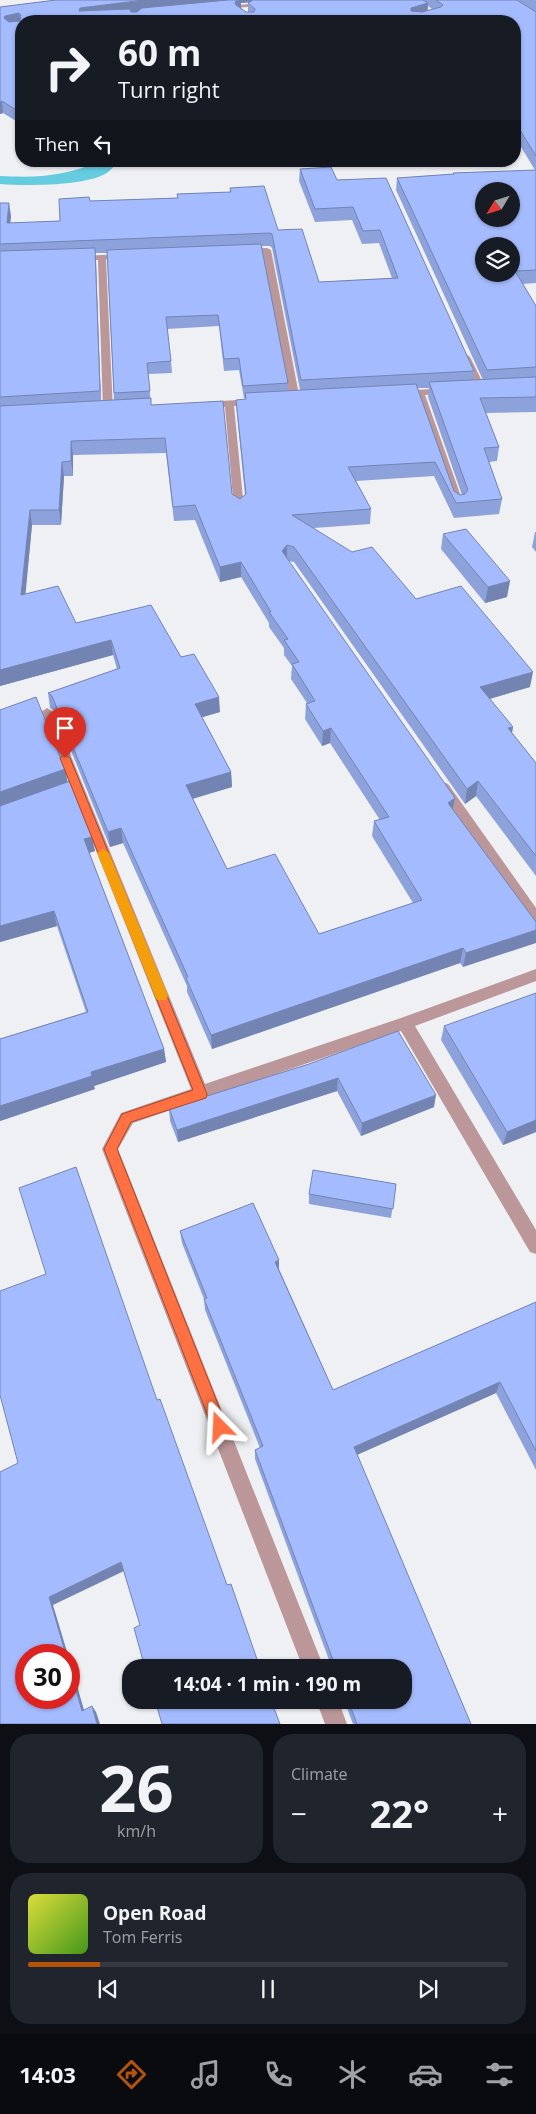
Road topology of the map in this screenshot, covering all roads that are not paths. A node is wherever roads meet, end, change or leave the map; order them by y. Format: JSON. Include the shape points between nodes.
{"nodes":[{"id":1,"x":274,"y":4,"type":"edge"},
{"id":2,"x":261,"y":5,"type":"junction"},
{"id":3,"x":214,"y":8,"type":"edge"},
{"id":4,"x":240,"y":14,"type":"edge"},
{"id":5,"x":238,"y":251,"type":"edge"},
{"id":6,"x":132,"y":256,"type":"edge"},
{"id":7,"x":102,"y":257,"type":"junction"},
{"id":8,"x":65,"y":258,"type":"edge"},
{"id":9,"x":460,"y":344,"type":"edge"},
{"id":10,"x":481,"y":389,"type":"edge"},
{"id":11,"x":455,"y":391,"type":"edge"},
{"id":12,"x":420,"y":393,"type":"junction"},
{"id":13,"x":392,"y":395,"type":"edge"},
{"id":14,"x":295,"y":400,"type":"edge"},
{"id":15,"x":267,"y":402,"type":"edge"},
{"id":16,"x":229,"y":404,"type":"junction"},
{"id":17,"x":192,"y":406,"type":"edge"},
{"id":18,"x":108,"y":411,"type":"edge"},
{"id":19,"x":459,"y":505,"type":"edge"},
{"id":20,"x":239,"y":510,"type":"edge"},
{"id":21,"x":47,"y":712,"type":"dead end"},
{"id":22,"x":434,"y":774,"type":"edge"},
{"id":23,"x":536,"y":919,"type":"edge"},
{"id":24,"x":536,"y":975,"type":"edge"},
{"id":25,"x":405,"y":1023,"type":"junction"},
{"id":26,"x":201,"y":1094,"type":"junction"},
{"id":27,"x":536,"y":1246,"type":"edge"},
{"id":28,"x":310,"y":1659,"type":"edge"},
{"id":29,"x":330,"y":1709,"type":"edge"},
{"id":30,"x":336,"y":1724,"type":"edge"}],
"edges":[{"from":1,"to":2,"type":"street"},
{"from":2,"to":3,"type":"street"},
{"from":2,"to":4,"type":"street"},
{"from":5,"to":14,"type":"street","via":[[267,250]]},
{"from":6,"to":7,"type":"street"},
{"from":7,"to":8,"type":"street"},
{"from":7,"to":18,"type":"street"},
{"from":9,"to":10,"type":"street"},
{"from":11,"to":12,"type":"street"},
{"from":12,"to":13,"type":"street"},
{"from":12,"to":19,"type":"street"},
{"from":15,"to":16,"type":"street"},
{"from":16,"to":17,"type":"street"},
{"from":16,"to":20,"type":"street"},
{"from":21,"to":26,"type":"street","via":[[72,790]]},
{"from":22,"to":23,"type":"street"},
{"from":24,"to":25,"type":"street"},
{"from":25,"to":26,"type":"street"},
{"from":25,"to":27,"type":"street"},
{"from":26,"to":28,"type":"street","via":[[127,1118],[110,1149]]},
{"from":29,"to":30,"type":"street"}]}
